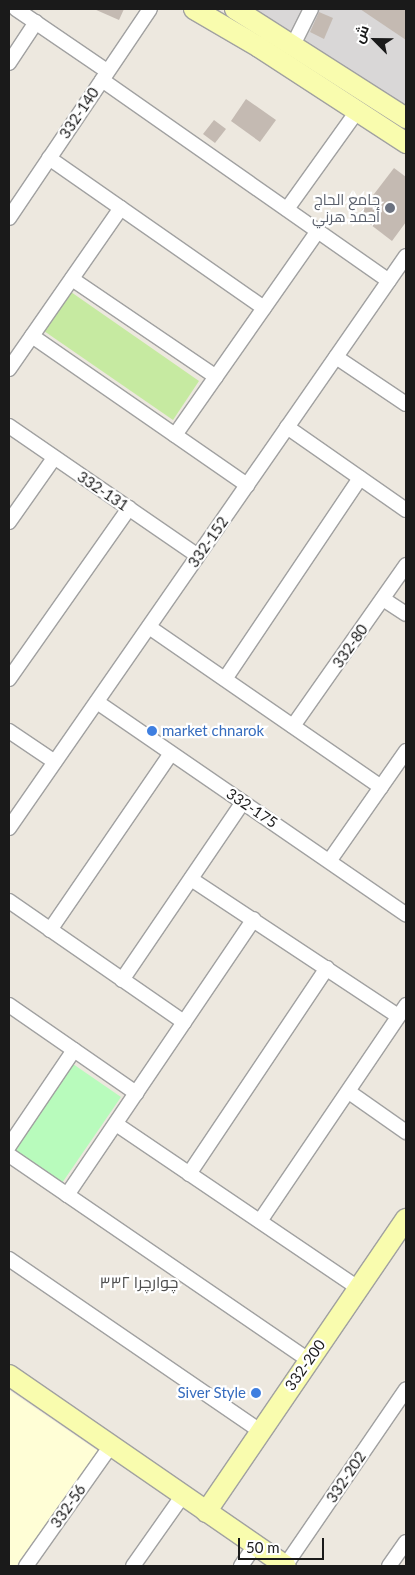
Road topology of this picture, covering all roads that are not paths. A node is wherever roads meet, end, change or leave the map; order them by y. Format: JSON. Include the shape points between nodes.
{"nodes":[{"id":1,"x":16,"y":9,"type":"edge"},
{"id":2,"x":150,"y":9,"type":"edge"},
{"id":3,"x":194,"y":9,"type":"edge"},
{"id":4,"x":235,"y":9,"type":"edge"},
{"id":5,"x":311,"y":9,"type":"edge"},
{"id":6,"x":36,"y":22,"type":"junction"},
{"id":7,"x":293,"y":45,"type":"junction"},
{"id":8,"x":9,"y":63,"type":"edge"},
{"id":9,"x":105,"y":76,"type":"junction"},
{"id":10,"x":358,"y":110,"type":"junction"},
{"id":11,"x":406,"y":118,"type":"edge"},
{"id":12,"x":406,"y":144,"type":"edge"},
{"id":13,"x":49,"y":158,"type":"junction"},
{"id":14,"x":121,"y":208,"type":"junction"},
{"id":15,"x":287,"y":209,"type":"junction"},
{"id":16,"x":9,"y":218,"type":"edge"},
{"id":17,"x":318,"y":231,"type":"junction"},
{"id":18,"x":406,"y":256,"type":"edge"},
{"id":19,"x":72,"y":279,"type":"junction"},
{"id":20,"x":389,"y":281,"type":"junction"},
{"id":21,"x":264,"y":308,"type":"junction"},
{"id":22,"x":32,"y":336,"type":"junction"},
{"id":23,"x":336,"y":357,"type":"junction"},
{"id":24,"x":9,"y":369,"type":"edge"},
{"id":25,"x":216,"y":377,"type":"junction"},
{"id":26,"x":406,"y":404,"type":"edge"},
{"id":27,"x":9,"y":426,"type":"edge"},
{"id":28,"x":287,"y":427,"type":"junction"},
{"id":29,"x":175,"y":435,"type":"junction"},
{"id":30,"x":54,"y":458,"type":"junction"},
{"id":31,"x":360,"y":478,"type":"junction"},
{"id":32,"x":247,"y":485,"type":"junction"},
{"id":33,"x":129,"y":508,"type":"junction"},
{"id":34,"x":406,"y":510,"type":"edge"},
{"id":35,"x":9,"y":522,"type":"edge"},
{"id":36,"x":198,"y":556,"type":"junction"},
{"id":37,"x":406,"y":565,"type":"edge"},
{"id":38,"x":384,"y":599,"type":"junction"},
{"id":39,"x":406,"y":614,"type":"edge"},
{"id":40,"x":149,"y":627,"type":"junction"},
{"id":41,"x":9,"y":679,"type":"edge"},
{"id":42,"x":225,"y":679,"type":"junction"},
{"id":43,"x":98,"y":702,"type":"junction"},
{"id":44,"x":293,"y":726,"type":"junction"},
{"id":45,"x":9,"y":731,"type":"edge"},
{"id":46,"x":406,"y":751,"type":"edge"},
{"id":47,"x":171,"y":753,"type":"junction"},
{"id":48,"x":55,"y":762,"type":"junction"},
{"id":49,"x":381,"y":787,"type":"junction"},
{"id":50,"x":243,"y":802,"type":"junction"},
{"id":51,"x":9,"y":828,"type":"edge"},
{"id":52,"x":330,"y":860,"type":"junction"},
{"id":53,"x":191,"y":879,"type":"junction"},
{"id":54,"x":9,"y":902,"type":"edge"},
{"id":55,"x":405,"y":910,"type":"edge"},
{"id":56,"x":254,"y":919,"type":"junction"},
{"id":57,"x":50,"y":930,"type":"junction"},
{"id":58,"x":327,"y":968,"type":"junction"},
{"id":59,"x":122,"y":980,"type":"junction"},
{"id":60,"x":9,"y":1005,"type":"edge"},
{"id":61,"x":402,"y":1011,"type":"edge"},
{"id":62,"x":184,"y":1022,"type":"junction"},
{"id":63,"x":74,"y":1050,"type":"junction"},
{"id":64,"x":349,"y":1092,"type":"junction"},
{"id":65,"x":136,"y":1093,"type":"junction"},
{"id":66,"x":116,"y":1124,"type":"junction"},
{"id":67,"x":406,"y":1132,"type":"edge"},
{"id":68,"x":9,"y":1146,"type":"edge"},
{"id":69,"x":9,"y":1155,"type":"edge"},
{"id":70,"x":189,"y":1174,"type":"junction"},
{"id":71,"x":67,"y":1195,"type":"junction"},
{"id":72,"x":260,"y":1221,"type":"junction"},
{"id":73,"x":403,"y":1230,"type":"edge"},
{"id":74,"x":9,"y":1259,"type":"edge"},
{"id":75,"x":358,"y":1288,"type":"junction"},
{"id":76,"x":308,"y":1360,"type":"junction"},
{"id":77,"x":9,"y":1375,"type":"edge"},
{"id":78,"x":406,"y":1389,"type":"edge"},
{"id":79,"x":260,"y":1431,"type":"junction"},
{"id":80,"x":110,"y":1447,"type":"junction"},
{"id":81,"x":183,"y":1495,"type":"junction"},
{"id":82,"x":206,"y":1512,"type":"junction"},
{"id":83,"x":406,"y":1542,"type":"edge"},
{"id":84,"x":255,"y":1546,"type":"junction"},
{"id":85,"x":26,"y":1566,"type":"edge"},
{"id":86,"x":133,"y":1566,"type":"edge"},
{"id":87,"x":241,"y":1566,"type":"edge"},
{"id":88,"x":285,"y":1566,"type":"edge"},
{"id":89,"x":389,"y":1566,"type":"edge"}],
"edges":[{"from":1,"to":6,"type":"street"},
{"from":2,"to":9,"type":"street","name":"332-140"},
{"from":3,"to":10,"type":"street","via":[[259,46]]},
{"from":4,"to":7,"type":"street"},
{"from":5,"to":7,"type":"street"},
{"from":6,"to":8,"type":"street"},
{"from":6,"to":9,"type":"street"},
{"from":7,"to":11,"type":"street"},
{"from":9,"to":13,"type":"street","name":"332-140"},
{"from":9,"to":15,"type":"street"},
{"from":10,"to":12,"type":"street"},
{"from":10,"to":15,"type":"street"},
{"from":13,"to":14,"type":"street"},
{"from":13,"to":16,"type":"street","name":"332-140"},
{"from":14,"to":19,"type":"street"},
{"from":14,"to":21,"type":"street"},
{"from":15,"to":17,"type":"street"},
{"from":17,"to":20,"type":"street"},
{"from":17,"to":21,"type":"street"},
{"from":18,"to":20,"type":"street","name":"332-152"},
{"from":19,"to":22,"type":"street"},
{"from":19,"to":25,"type":"street"},
{"from":20,"to":23,"type":"street","name":"332-152"},
{"from":21,"to":25,"type":"street"},
{"from":22,"to":24,"type":"street"},
{"from":22,"to":29,"type":"street"},
{"from":23,"to":26,"type":"street"},
{"from":23,"to":28,"type":"street","name":"332-152"},
{"from":25,"to":29,"type":"street"},
{"from":27,"to":30,"type":"street","name":"332-131"},
{"from":28,"to":31,"type":"street"},
{"from":28,"to":32,"type":"street","name":"332-152"},
{"from":29,"to":32,"type":"street"},
{"from":30,"to":33,"type":"street","name":"332-131"},
{"from":30,"to":35,"type":"street"},
{"from":31,"to":34,"type":"street"},
{"from":31,"to":42,"type":"street"},
{"from":32,"to":36,"type":"street","name":"332-152"},
{"from":33,"to":36,"type":"street","name":"332-131"},
{"from":33,"to":41,"type":"street"},
{"from":36,"to":40,"type":"street","name":"332-152"},
{"from":37,"to":38,"type":"street","name":"332-80"},
{"from":38,"to":39,"type":"street"},
{"from":38,"to":44,"type":"street","name":"332-80"},
{"from":40,"to":42,"type":"street"},
{"from":40,"to":43,"type":"street","name":"332-152"},
{"from":42,"to":44,"type":"street"},
{"from":43,"to":47,"type":"street","name":"332-175"},
{"from":43,"to":48,"type":"street","name":"332-152"},
{"from":44,"to":49,"type":"street"},
{"from":45,"to":48,"type":"street"},
{"from":46,"to":49,"type":"street"},
{"from":47,"to":50,"type":"street","name":"332-175"},
{"from":47,"to":57,"type":"street"},
{"from":48,"to":51,"type":"street","name":"332-152"},
{"from":49,"to":52,"type":"street"},
{"from":50,"to":52,"type":"street","name":"332-175"},
{"from":50,"to":53,"type":"street"},
{"from":52,"to":55,"type":"street","name":"332-175"},
{"from":53,"to":56,"type":"street"},
{"from":53,"to":59,"type":"street"},
{"from":54,"to":57,"type":"street"},
{"from":56,"to":58,"type":"street"},
{"from":56,"to":62,"type":"street"},
{"from":57,"to":59,"type":"street"},
{"from":58,"to":61,"type":"street"},
{"from":58,"to":70,"type":"street"},
{"from":59,"to":62,"type":"street"},
{"from":60,"to":63,"type":"street"},
{"from":61,"to":64,"type":"street"},
{"from":62,"to":65,"type":"street"},
{"from":63,"to":65,"type":"street"},
{"from":63,"to":68,"type":"street"},
{"from":64,"to":67,"type":"street"},
{"from":64,"to":72,"type":"street"},
{"from":65,"to":66,"type":"street"},
{"from":66,"to":70,"type":"street"},
{"from":66,"to":71,"type":"street"},
{"from":69,"to":71,"type":"street"},
{"from":70,"to":72,"type":"street"},
{"from":71,"to":76,"type":"street"},
{"from":72,"to":75,"type":"street"},
{"from":73,"to":75,"type":"street","name":"332-200"},
{"from":74,"to":79,"type":"street"},
{"from":75,"to":76,"type":"street","name":"332-200"},
{"from":76,"to":79,"type":"street","name":"332-200"},
{"from":77,"to":80,"type":"street"},
{"from":78,"to":88,"type":"street","name":"332-202"},
{"from":79,"to":82,"type":"street","name":"332-200"},
{"from":80,"to":81,"type":"street"},
{"from":80,"to":85,"type":"street","name":"332-56"},
{"from":81,"to":82,"type":"street"},
{"from":81,"to":86,"type":"street"},
{"from":82,"to":84,"type":"street"},
{"from":83,"to":89,"type":"street"},
{"from":84,"to":87,"type":"street"},
{"from":84,"to":88,"type":"street"}]}
